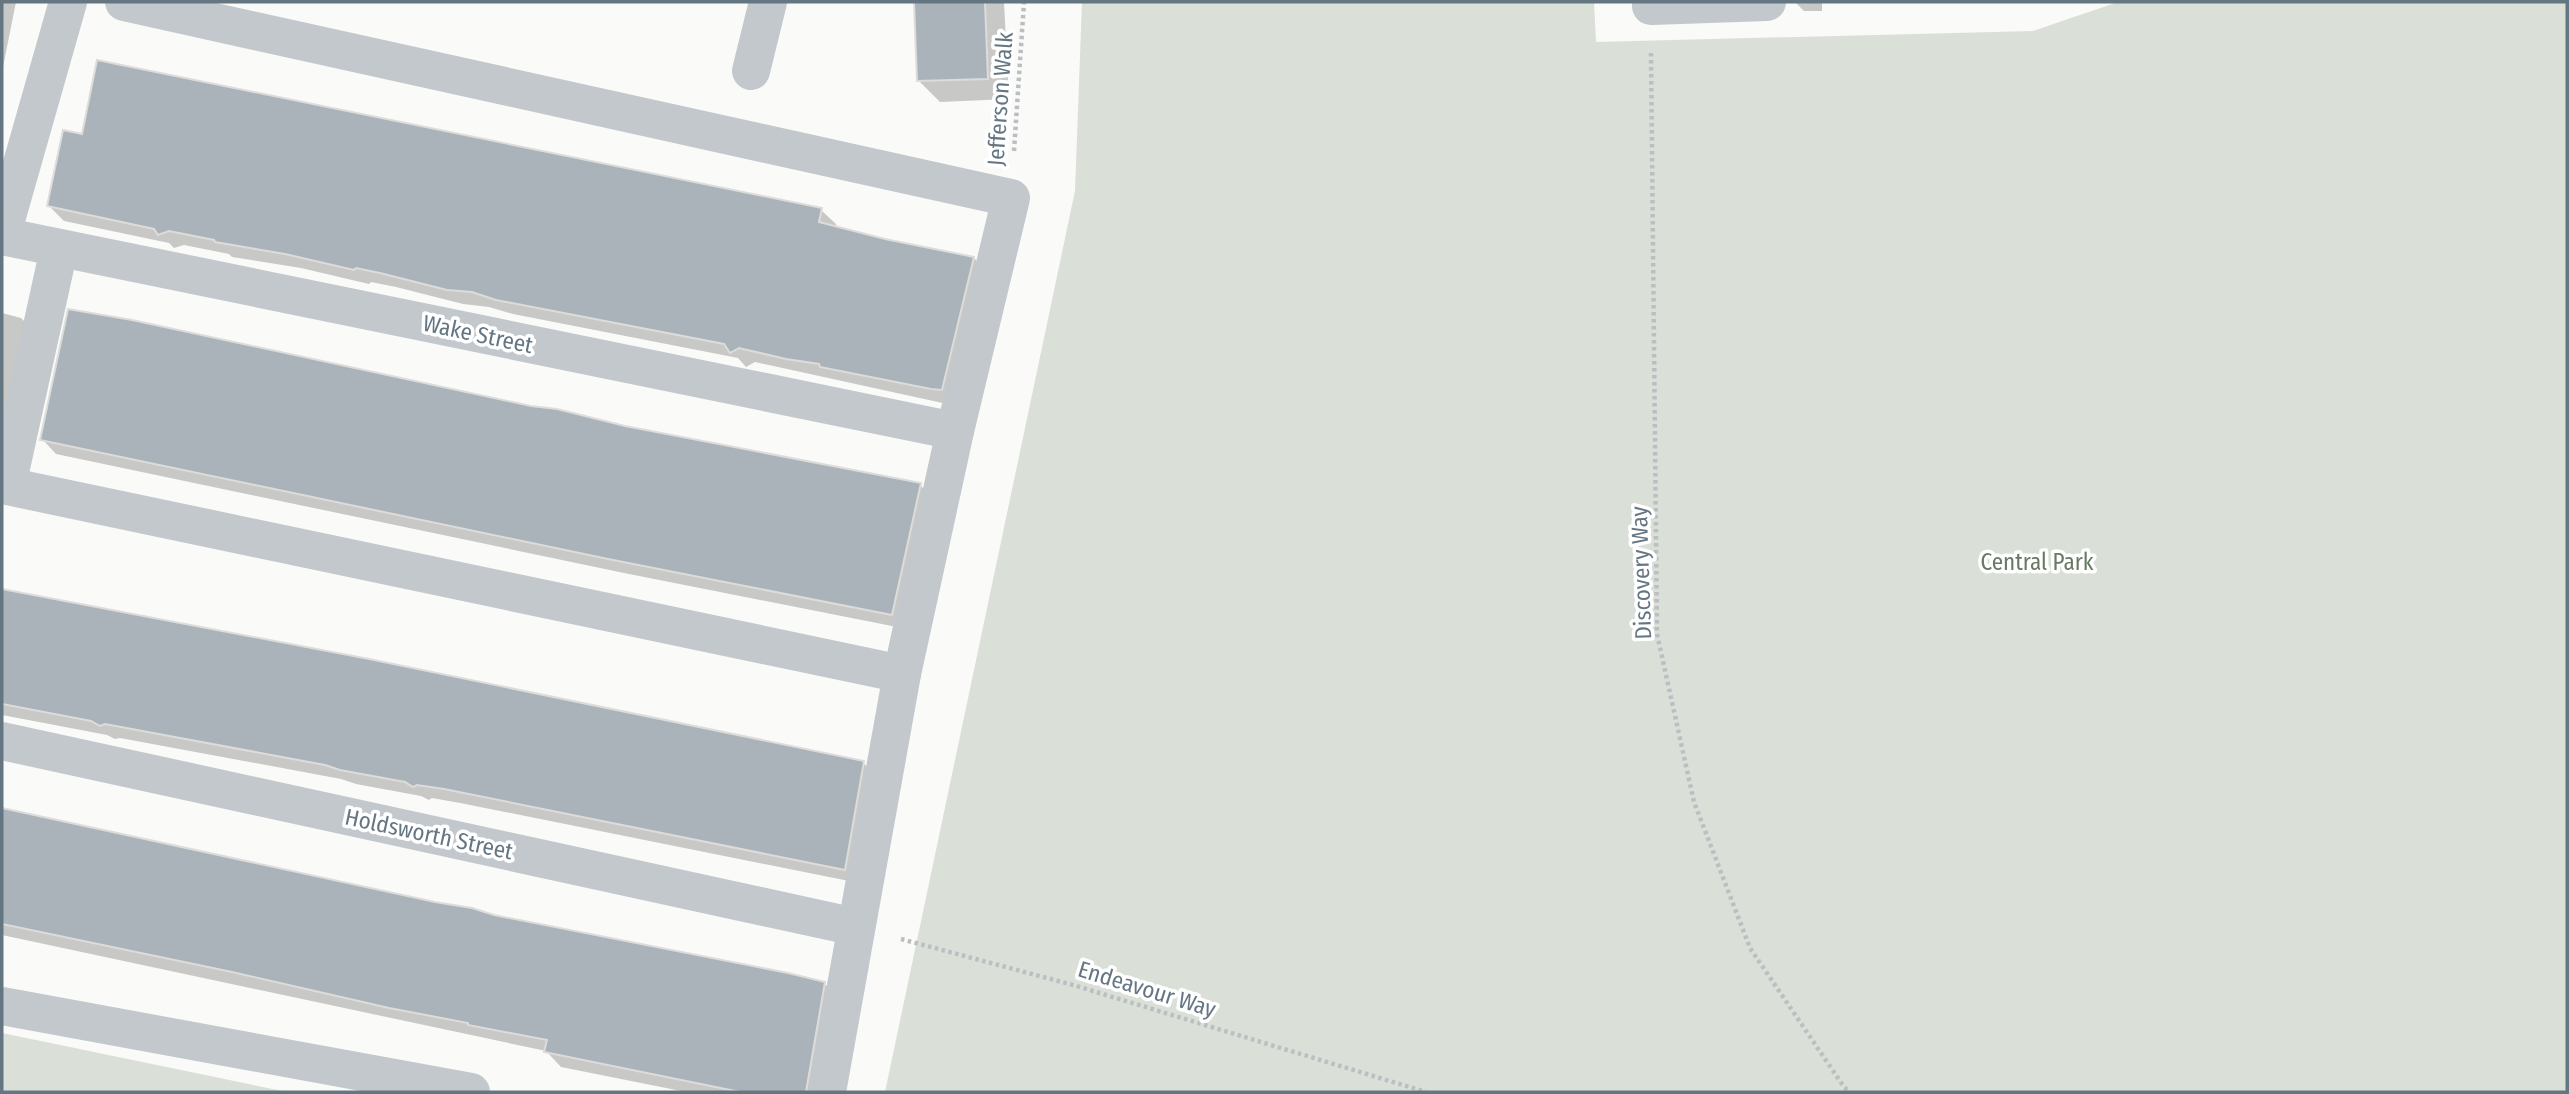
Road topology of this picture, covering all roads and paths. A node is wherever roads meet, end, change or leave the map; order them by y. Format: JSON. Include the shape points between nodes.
{"nodes":[{"id":1,"x":68,"y":2,"type":"edge"},
{"id":2,"x":124,"y":2,"type":"edge"},
{"id":3,"x":768,"y":2,"type":"edge"},
{"id":4,"x":1024,"y":2,"type":"edge"},
{"id":5,"x":1767,"y":2,"type":"edge"},
{"id":6,"x":1651,"y":4,"type":"edge"},
{"id":7,"x":751,"y":71,"type":"dead end"},
{"id":8,"x":1011,"y":198,"type":"junction"},
{"id":9,"x":2,"y":235,"type":"edge"},
{"id":10,"x":59,"y":249,"type":"junction"},
{"id":11,"x":955,"y":431,"type":"junction"},
{"id":12,"x":902,"y":674,"type":"junction"},
{"id":13,"x":2,"y":741,"type":"edge"},
{"id":14,"x":856,"y":927,"type":"junction"},
{"id":15,"x":2,"y":1006,"type":"edge"},
{"id":16,"x":471,"y":1092,"type":"edge"},
{"id":17,"x":827,"y":1092,"type":"edge"},
{"id":18,"x":1426,"y":1092,"type":"edge"},
{"id":19,"x":1850,"y":1092,"type":"edge"}],
"edges":[{"from":1,"to":9,"type":"street"},
{"from":2,"to":8,"type":"street"},
{"from":3,"to":7,"type":"street"},
{"from":4,"to":8,"type":"path","name":"Jefferson Walk"},
{"from":5,"to":6,"type":"street"},
{"from":6,"to":19,"type":"path","name":"Discovery Way","via":[[1657,634],[1694,802],[1750,948]]},
{"from":8,"to":11,"type":"street"},
{"from":9,"to":10,"type":"street","name":"Wake Street"},
{"from":10,"to":11,"type":"street","name":"Wake Street"},
{"from":10,"to":12,"type":"street","via":[[7,486]]},
{"from":11,"to":12,"type":"street"},
{"from":12,"to":14,"type":"street"},
{"from":13,"to":14,"type":"street","name":"Holdsworth Street"},
{"from":14,"to":17,"type":"street"},
{"from":14,"to":18,"type":"path","name":"Endeavour Way","via":[[1073,985]]},
{"from":15,"to":16,"type":"street"}]}
